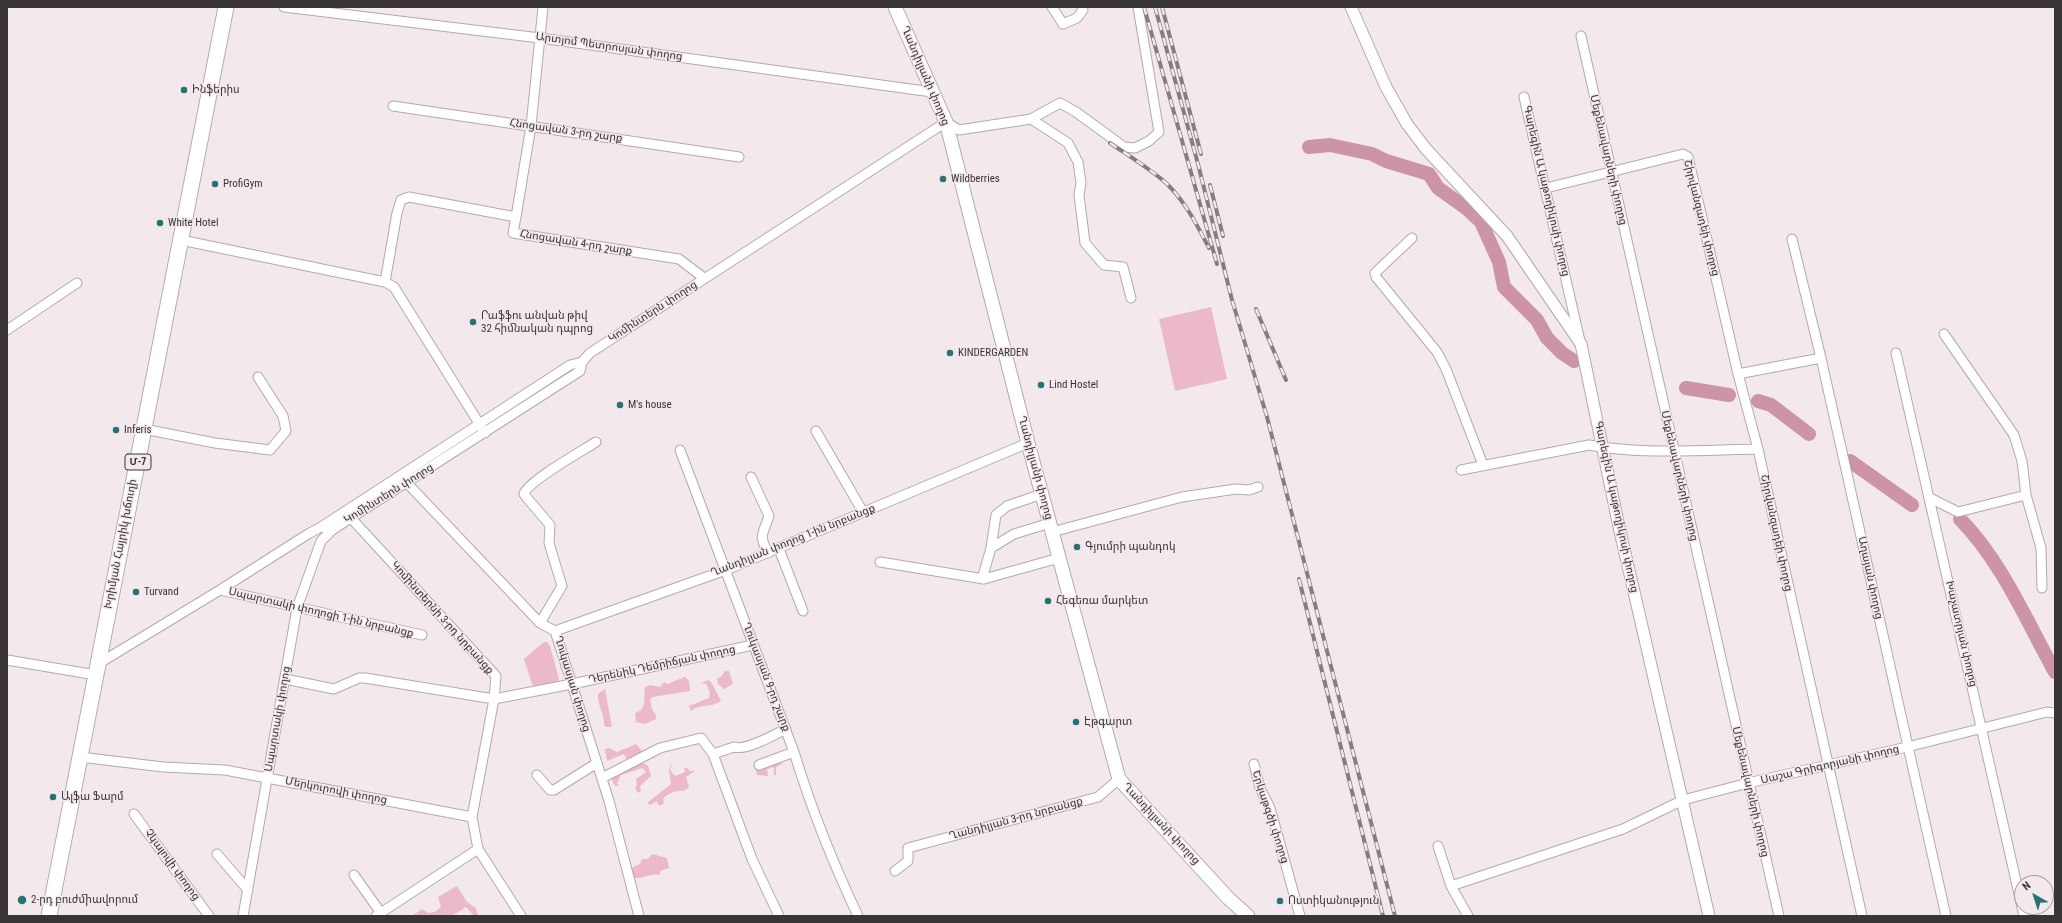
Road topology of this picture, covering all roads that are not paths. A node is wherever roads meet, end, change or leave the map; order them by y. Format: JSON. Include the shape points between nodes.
{"nodes":[{"id":1,"x":226,"y":7,"type":"edge"},
{"id":2,"x":284,"y":7,"type":"edge"},
{"id":3,"x":543,"y":7,"type":"edge"},
{"id":4,"x":895,"y":7,"type":"edge"},
{"id":5,"x":1052,"y":7,"type":"edge"},
{"id":6,"x":1082,"y":7,"type":"edge"},
{"id":7,"x":1138,"y":7,"type":"edge"},
{"id":8,"x":1351,"y":7,"type":"edge"},
{"id":9,"x":1581,"y":36,"type":"dead end"},
{"id":10,"x":540,"y":38,"type":"junction"},
{"id":11,"x":932,"y":92,"type":"junction"},
{"id":12,"x":1524,"y":97,"type":"dead end"},
{"id":13,"x":393,"y":106,"type":"dead end"},
{"id":14,"x":1032,"y":119,"type":"junction"},
{"id":15,"x":946,"y":122,"type":"junction"},
{"id":16,"x":531,"y":126,"type":"junction"},
{"id":17,"x":739,"y":157,"type":"dead end"},
{"id":18,"x":1611,"y":173,"type":"junction"},
{"id":19,"x":1546,"y":188,"type":"junction"},
{"id":20,"x":516,"y":217,"type":"junction"},
{"id":21,"x":1412,"y":238,"type":"dead end"},
{"id":22,"x":181,"y":240,"type":"junction"},
{"id":23,"x":1792,"y":240,"type":"dead end"},
{"id":24,"x":704,"y":278,"type":"junction"},
{"id":25,"x":385,"y":282,"type":"junction"},
{"id":26,"x":77,"y":283,"type":"dead end"},
{"id":27,"x":1131,"y":298,"type":"dead end"},
{"id":28,"x":7,"y":330,"type":"edge"},
{"id":29,"x":1944,"y":334,"type":"dead end"},
{"id":30,"x":1581,"y":344,"type":"junction"},
{"id":31,"x":1896,"y":353,"type":"dead end"},
{"id":32,"x":1821,"y":358,"type":"junction"},
{"id":33,"x":582,"y":362,"type":"junction"},
{"id":34,"x":1738,"y":374,"type":"junction"},
{"id":35,"x":258,"y":377,"type":"dead end"},
{"id":36,"x":479,"y":424,"type":"junction"},
{"id":37,"x":144,"y":429,"type":"junction"},
{"id":38,"x":816,"y":431,"type":"dead end"},
{"id":39,"x":485,"y":433,"type":"junction"},
{"id":40,"x":596,"y":442,"type":"dead end"},
{"id":41,"x":1028,"y":443,"type":"junction"},
{"id":42,"x":1602,"y":448,"type":"junction"},
{"id":43,"x":1758,"y":448,"type":"junction"},
{"id":44,"x":680,"y":450,"type":"dead end"},
{"id":45,"x":1674,"y":450,"type":"junction"},
{"id":46,"x":1483,"y":465,"type":"junction"},
{"id":47,"x":1462,"y":470,"type":"dead end"},
{"id":48,"x":751,"y":476,"type":"dead end"},
{"id":49,"x":407,"y":483,"type":"junction"},
{"id":50,"x":1258,"y":487,"type":"dead end"},
{"id":51,"x":1042,"y":494,"type":"junction"},
{"id":52,"x":2026,"y":495,"type":"junction"},
{"id":53,"x":1930,"y":498,"type":"junction"},
{"id":54,"x":863,"y":512,"type":"junction"},
{"id":55,"x":351,"y":518,"type":"junction"},
{"id":56,"x":321,"y":527,"type":"junction"},
{"id":57,"x":1051,"y":528,"type":"junction"},
{"id":58,"x":332,"y":530,"type":"junction"},
{"id":59,"x":991,"y":548,"type":"junction"},
{"id":60,"x":779,"y":549,"type":"junction"},
{"id":61,"x":768,"y":553,"type":"junction"},
{"id":62,"x":1059,"y":558,"type":"junction"},
{"id":63,"x":880,"y":562,"type":"dead end"},
{"id":64,"x":726,"y":570,"type":"junction"},
{"id":65,"x":982,"y":579,"type":"junction"},
{"id":66,"x":2042,"y":588,"type":"dead end"},
{"id":67,"x":220,"y":590,"type":"junction"},
{"id":68,"x":297,"y":608,"type":"junction"},
{"id":69,"x":804,"y":611,"type":"dead end"},
{"id":70,"x":540,"y":623,"type":"junction"},
{"id":71,"x":555,"y":631,"type":"junction"},
{"id":72,"x":422,"y":635,"type":"dead end"},
{"id":73,"x":753,"y":645,"type":"junction"},
{"id":74,"x":7,"y":660,"type":"edge"},
{"id":75,"x":97,"y":669,"type":"junction"},
{"id":76,"x":285,"y":679,"type":"junction"},
{"id":77,"x":572,"y":684,"type":"junction"},
{"id":78,"x":494,"y":699,"type":"junction"},
{"id":79,"x":2055,"y":713,"type":"edge"},
{"id":80,"x":786,"y":729,"type":"junction"},
{"id":81,"x":1983,"y":729,"type":"junction"},
{"id":82,"x":1907,"y":747,"type":"junction"},
{"id":83,"x":794,"y":752,"type":"junction"},
{"id":84,"x":713,"y":754,"type":"junction"},
{"id":85,"x":80,"y":757,"type":"junction"},
{"id":86,"x":597,"y":763,"type":"junction"},
{"id":87,"x":1254,"y":764,"type":"dead end"},
{"id":88,"x":759,"y":765,"type":"dead end"},
{"id":89,"x":1828,"y":766,"type":"junction"},
{"id":90,"x":537,"y":775,"type":"dead end"},
{"id":91,"x":267,"y":778,"type":"junction"},
{"id":92,"x":602,"y":778,"type":"junction"},
{"id":93,"x":1119,"y":779,"type":"junction"},
{"id":94,"x":1748,"y":783,"type":"junction"},
{"id":95,"x":1683,"y":800,"type":"junction"},
{"id":96,"x":134,"y":814,"type":"dead end"},
{"id":97,"x":472,"y":816,"type":"junction"},
{"id":98,"x":1438,"y":846,"type":"dead end"},
{"id":99,"x":478,"y":849,"type":"junction"},
{"id":100,"x":217,"y":854,"type":"dead end"},
{"id":101,"x":894,"y":872,"type":"dead end"},
{"id":102,"x":354,"y":875,"type":"dead end"},
{"id":103,"x":1451,"y":886,"type":"junction"},
{"id":104,"x":248,"y":890,"type":"junction"},
{"id":105,"x":1228,"y":898,"type":"junction"},
{"id":106,"x":378,"y":915,"type":"edge"},
{"id":107,"x":49,"y":916,"type":"edge"},
{"id":108,"x":209,"y":916,"type":"edge"},
{"id":109,"x":243,"y":916,"type":"edge"},
{"id":110,"x":521,"y":916,"type":"edge"},
{"id":111,"x":639,"y":916,"type":"edge"},
{"id":112,"x":779,"y":916,"type":"edge"},
{"id":113,"x":858,"y":916,"type":"edge"},
{"id":114,"x":1235,"y":916,"type":"edge"},
{"id":115,"x":1248,"y":916,"type":"edge"},
{"id":116,"x":1300,"y":916,"type":"edge"},
{"id":117,"x":1468,"y":916,"type":"edge"},
{"id":118,"x":1709,"y":916,"type":"edge"},
{"id":119,"x":1779,"y":916,"type":"edge"},
{"id":120,"x":1862,"y":916,"type":"edge"},
{"id":121,"x":1946,"y":916,"type":"edge"},
{"id":122,"x":2024,"y":916,"type":"edge"}],
"edges":[{"from":1,"to":22,"type":"highway","name":"Խրիմյան Հայրիկ խճուղի","number":"Մ-7"},
{"from":2,"to":10,"type":"street","name":"Արտյոմ Պետրոսյան փողոց"},
{"from":3,"to":10,"type":"street"},
{"from":4,"to":11,"type":"main road","name":"Ղանդիլյանի փողոց"},
{"from":5,"to":6,"type":"street","via":[[1063,24],[1077,18],[1083,10]]},
{"from":7,"to":14,"type":"street","via":[[1159,132],[1135,148],[1124,146],[1060,103]]},
{"from":8,"to":30,"type":"street","via":[[1386,87],[1407,124],[1426,149],[1507,236]]},
{"from":9,"to":18,"type":"street","name":"Մեքենավարների փողոց"},
{"from":10,"to":11,"type":"street","name":"Արտյոմ Պետրոսյան փողոց"},
{"from":10,"to":16,"type":"street"},
{"from":11,"to":15,"type":"main road","name":"Ղանդիլյանի փողոց"},
{"from":12,"to":19,"type":"street","name":"Գարեգին Ա կաթողիկոսի փողոց"},
{"from":13,"to":16,"type":"street","name":"Հնոցավան 3-րդ շարք"},
{"from":14,"to":15,"type":"street","via":[[959,130]]},
{"from":14,"to":27,"type":"street","via":[[1068,143],[1078,162],[1085,243],[1104,265],[1123,267]]},
{"from":15,"to":24,"type":"street","name":"Կոմինտերն փողոց"},
{"from":15,"to":41,"type":"main road","name":"Ղանդիլյանի փողոց"},
{"from":16,"to":17,"type":"street","name":"Հնոցավան 3-րդ շարք"},
{"from":16,"to":20,"type":"street"},
{"from":18,"to":19,"type":"street"},
{"from":18,"to":34,"type":"street","name":"Շիրվանզադեի փողոց","via":[[1683,154],[1688,157]]},
{"from":18,"to":45,"type":"street","name":"Մեքենավարների փողոց"},
{"from":19,"to":30,"type":"street","name":"Գարեգին Ա կաթողիկոսի փողոց"},
{"from":20,"to":24,"type":"street","name":"Հնոցավան 4-րդ շարք","via":[[513,233],[679,259]]},
{"from":20,"to":25,"type":"street","name":"Հնոցավան 4-րդ շարք","via":[[409,197],[401,200]]},
{"from":21,"to":46,"type":"street","via":[[1375,273],[1376,277],[1437,352]]},
{"from":22,"to":25,"type":"street"},
{"from":22,"to":37,"type":"highway","name":"Խրիմյան Հայրիկ խճուղի","number":"Մ-7"},
{"from":23,"to":32,"type":"street","name":"Աղայան փողոց"},
{"from":24,"to":33,"type":"street","name":"Կոմինտերն փողոց","via":[[590,353]]},
{"from":25,"to":36,"type":"street","via":[[394,287]]},
{"from":26,"to":28,"type":"street"},
{"from":29,"to":52,"type":"street","via":[[2014,435],[2022,461]]},
{"from":30,"to":42,"type":"street","name":"Գարեգին Ա կաթողիկոսի փողոց"},
{"from":31,"to":53,"type":"street","name":"Խաչատրյան փողոց"},
{"from":32,"to":34,"type":"street"},
{"from":32,"to":82,"type":"street","name":"Աղայան փողոց"},
{"from":33,"to":36,"type":"street","via":[[570,365]]},
{"from":33,"to":39,"type":"street","name":"Կոմինտերն փողոց","via":[[580,372]]},
{"from":34,"to":43,"type":"street","name":"Շիրվանզադեի փողոց"},
{"from":35,"to":37,"type":"street","via":[[283,416],[286,432],[270,450],[215,443]]},
{"from":36,"to":39,"type":"street"},
{"from":36,"to":56,"type":"street"},
{"from":37,"to":75,"type":"highway","name":"Խրիմյան Հայրիկ խճուղի","number":"Մ-7"},
{"from":38,"to":54,"type":"street"},
{"from":39,"to":49,"type":"street","name":"Կոմինտերն փողոց"},
{"from":40,"to":70,"type":"street","via":[[525,489],[526,498],[550,526],[549,543],[562,586]]},
{"from":41,"to":51,"type":"main road","name":"Ղանդիլյանի փողոց"},
{"from":41,"to":54,"type":"street","name":"Ղանդիլյան փողոց 1-ին նրբանցք"},
{"from":42,"to":45,"type":"street"},
{"from":42,"to":46,"type":"street","via":[[1589,445],[1573,447]]},
{"from":42,"to":95,"type":"street","name":"Գարեգին Ա կաթողիկոսի փողոց"},
{"from":43,"to":45,"type":"street"},
{"from":43,"to":89,"type":"street","name":"Շիրվանզադեի փողոց"},
{"from":44,"to":64,"type":"street","name":"Ղուկասյան 9-րդ շարք"},
{"from":45,"to":94,"type":"street","name":"Մեքենավարների փողոց"},
{"from":46,"to":47,"type":"street"},
{"from":48,"to":61,"type":"street","via":[[769,516],[761,535]]},
{"from":49,"to":55,"type":"street","name":"Կոմինտերն փողոց"},
{"from":49,"to":70,"type":"street","name":"Ղուկասյան փողոց"},
{"from":50,"to":57,"type":"street","via":[[1182,497]]},
{"from":51,"to":57,"type":"main road","name":"Ղանդիլյանի փողոց"},
{"from":51,"to":59,"type":"street","via":[[1007,506],[996,515]]},
{"from":52,"to":53,"type":"street","via":[[1958,512]]},
{"from":52,"to":66,"type":"street","via":[[2041,548]]},
{"from":53,"to":81,"type":"street","name":"Խաչատրյան փողոց"},
{"from":54,"to":60,"type":"street","name":"Ղանդիլյան փողոց 1-ին նրբանցք"},
{"from":55,"to":58,"type":"street","name":"Կոմինտերն փողոց"},
{"from":55,"to":78,"type":"street","name":"Կոմինտերնի 3-րդ նրբանցք","via":[[496,676]]},
{"from":56,"to":58,"type":"street","name":"Կոմինտերն փողոց"},
{"from":56,"to":67,"type":"street"},
{"from":57,"to":59,"type":"street","via":[[1014,534]]},
{"from":57,"to":62,"type":"main road","name":"Ղանդիլյանի փողոց"},
{"from":58,"to":68,"type":"street","name":"Սպարտակի փողոց","via":[[321,541]]},
{"from":59,"to":65,"type":"street"},
{"from":60,"to":61,"type":"street","name":"Ղանդիլյան փողոց 1-ին նրբանցք"},
{"from":60,"to":69,"type":"street"},
{"from":61,"to":64,"type":"street","name":"Ղանդիլյան փողոց 1-ին նրբանցք"},
{"from":62,"to":65,"type":"street"},
{"from":62,"to":93,"type":"main road","name":"Ղանդիլյանի փողոց"},
{"from":63,"to":65,"type":"street"},
{"from":64,"to":71,"type":"street","name":"Ղանդիլյան փողոց 1-ին նրբանցք"},
{"from":64,"to":73,"type":"street","name":"Ղուկասյան 9-րդ շարք"},
{"from":67,"to":68,"type":"street","name":"Սպարտակի փողոցի 1-ին նրբանցք"},
{"from":67,"to":75,"type":"street"},
{"from":68,"to":72,"type":"street","name":"Սպարտակի փողոցի 1-ին նրբանցք"},
{"from":68,"to":76,"type":"street","name":"Սպարտակի փողոց"},
{"from":70,"to":71,"type":"street","name":"Ղուկասյան փողոց"},
{"from":71,"to":77,"type":"street","name":"Ղուկասյան փողոց"},
{"from":73,"to":77,"type":"street","name":"Դերենիկ Դեմրիճյան փողոց"},
{"from":73,"to":80,"type":"street","name":"Ղուկասյան 9-րդ շարք"},
{"from":74,"to":75,"type":"street"},
{"from":75,"to":85,"type":"highway","name":"Խրիմյան Հայրիկ խճուղի","number":"Մ-7"},
{"from":76,"to":78,"type":"street","via":[[334,689],[359,678],[365,678]]},
{"from":76,"to":91,"type":"street","name":"Սպարտակի փողոց"},
{"from":77,"to":78,"type":"street","name":"Դերենիկ Դեմրիճյան փողոց"},
{"from":77,"to":86,"type":"street","name":"Ղուկասյան փողոց"},
{"from":78,"to":97,"type":"street","name":"Կոմինտերնի 3-րդ նրբանցք"},
{"from":79,"to":81,"type":"street","name":"Սաշա Գրիգորյանի փողոց","via":[[2047,712]]},
{"from":80,"to":83,"type":"street","name":"Ղուկասյան 9-րդ շարք"},
{"from":80,"to":84,"type":"street","via":[[748,745],[738,748],[734,746]]},
{"from":81,"to":82,"type":"street","name":"Սաշա Գրիգորյանի փողոց"},
{"from":81,"to":122,"type":"street","name":"Խաչատրյան փողոց"},
{"from":82,"to":89,"type":"street","name":"Սաշա Գրիգորյանի փողոց"},
{"from":82,"to":121,"type":"street","name":"Աղայան փողոց"},
{"from":83,"to":88,"type":"street"},
{"from":83,"to":113,"type":"street","name":"Ղուկասյան 9-րդ շարք","via":[[804,784]]},
{"from":84,"to":92,"type":"street","via":[[701,738],[660,748]]},
{"from":84,"to":112,"type":"street","via":[[752,859]]},
{"from":85,"to":91,"type":"street","name":"Մերկուրովի փողոց","via":[[163,767],[225,770]]},
{"from":85,"to":107,"type":"highway","name":"Խրիմյան Հայրիկ խճուղի","number":"Մ-7"},
{"from":86,"to":90,"type":"street","via":[[554,790],[550,790]]},
{"from":86,"to":92,"type":"street","name":"Ղուկասյան փողոց"},
{"from":87,"to":116,"type":"street","name":"Երկաթգծի փողոց","via":[[1260,788],[1270,808]]},
{"from":89,"to":94,"type":"street","name":"Սաշա Գրիգորյանի փողոց"},
{"from":89,"to":120,"type":"street","name":"Շիրվանզադեի փողոց"},
{"from":91,"to":97,"type":"street","name":"Մերկուրովի փողոց"},
{"from":91,"to":104,"type":"street","name":"Սպարտակի փողոց"},
{"from":92,"to":111,"type":"street","name":"Ղուկասյան փողոց"},
{"from":93,"to":101,"type":"street","name":"Ղանդիլյան 3-րդ նրբանցք","via":[[1098,797],[908,848],[908,861]]},
{"from":93,"to":105,"type":"main road","name":"Ղանդիլյանի փողոց"},
{"from":94,"to":95,"type":"street","name":"Սաշա Գրիգորյանի փողոց"},
{"from":94,"to":119,"type":"street","name":"Մեքենավարների փողոց"},
{"from":95,"to":103,"type":"street","name":"Սաշա Գրիգորյանի փողոց","via":[[1623,829]]},
{"from":95,"to":118,"type":"street","name":"Գարեգին Ա կաթողիկոսի փողոց"},
{"from":96,"to":108,"type":"street","name":"Չկալովի փողոց"},
{"from":97,"to":99,"type":"street","name":"Կոմինտերնի 3-րդ նրբանցք"},
{"from":98,"to":103,"type":"street"},
{"from":99,"to":106,"type":"street","via":[[426,878]]},
{"from":99,"to":110,"type":"street"},
{"from":100,"to":104,"type":"street"},
{"from":102,"to":106,"type":"street"},
{"from":103,"to":117,"type":"street"},
{"from":104,"to":109,"type":"street","name":"Սպարտակի փողոց"},
{"from":105,"to":114,"type":"main road","name":"Ղանդիլյանի փողոց"},
{"from":105,"to":115,"type":"main road","name":"Ղանդիլյանի փողոց"}]}
